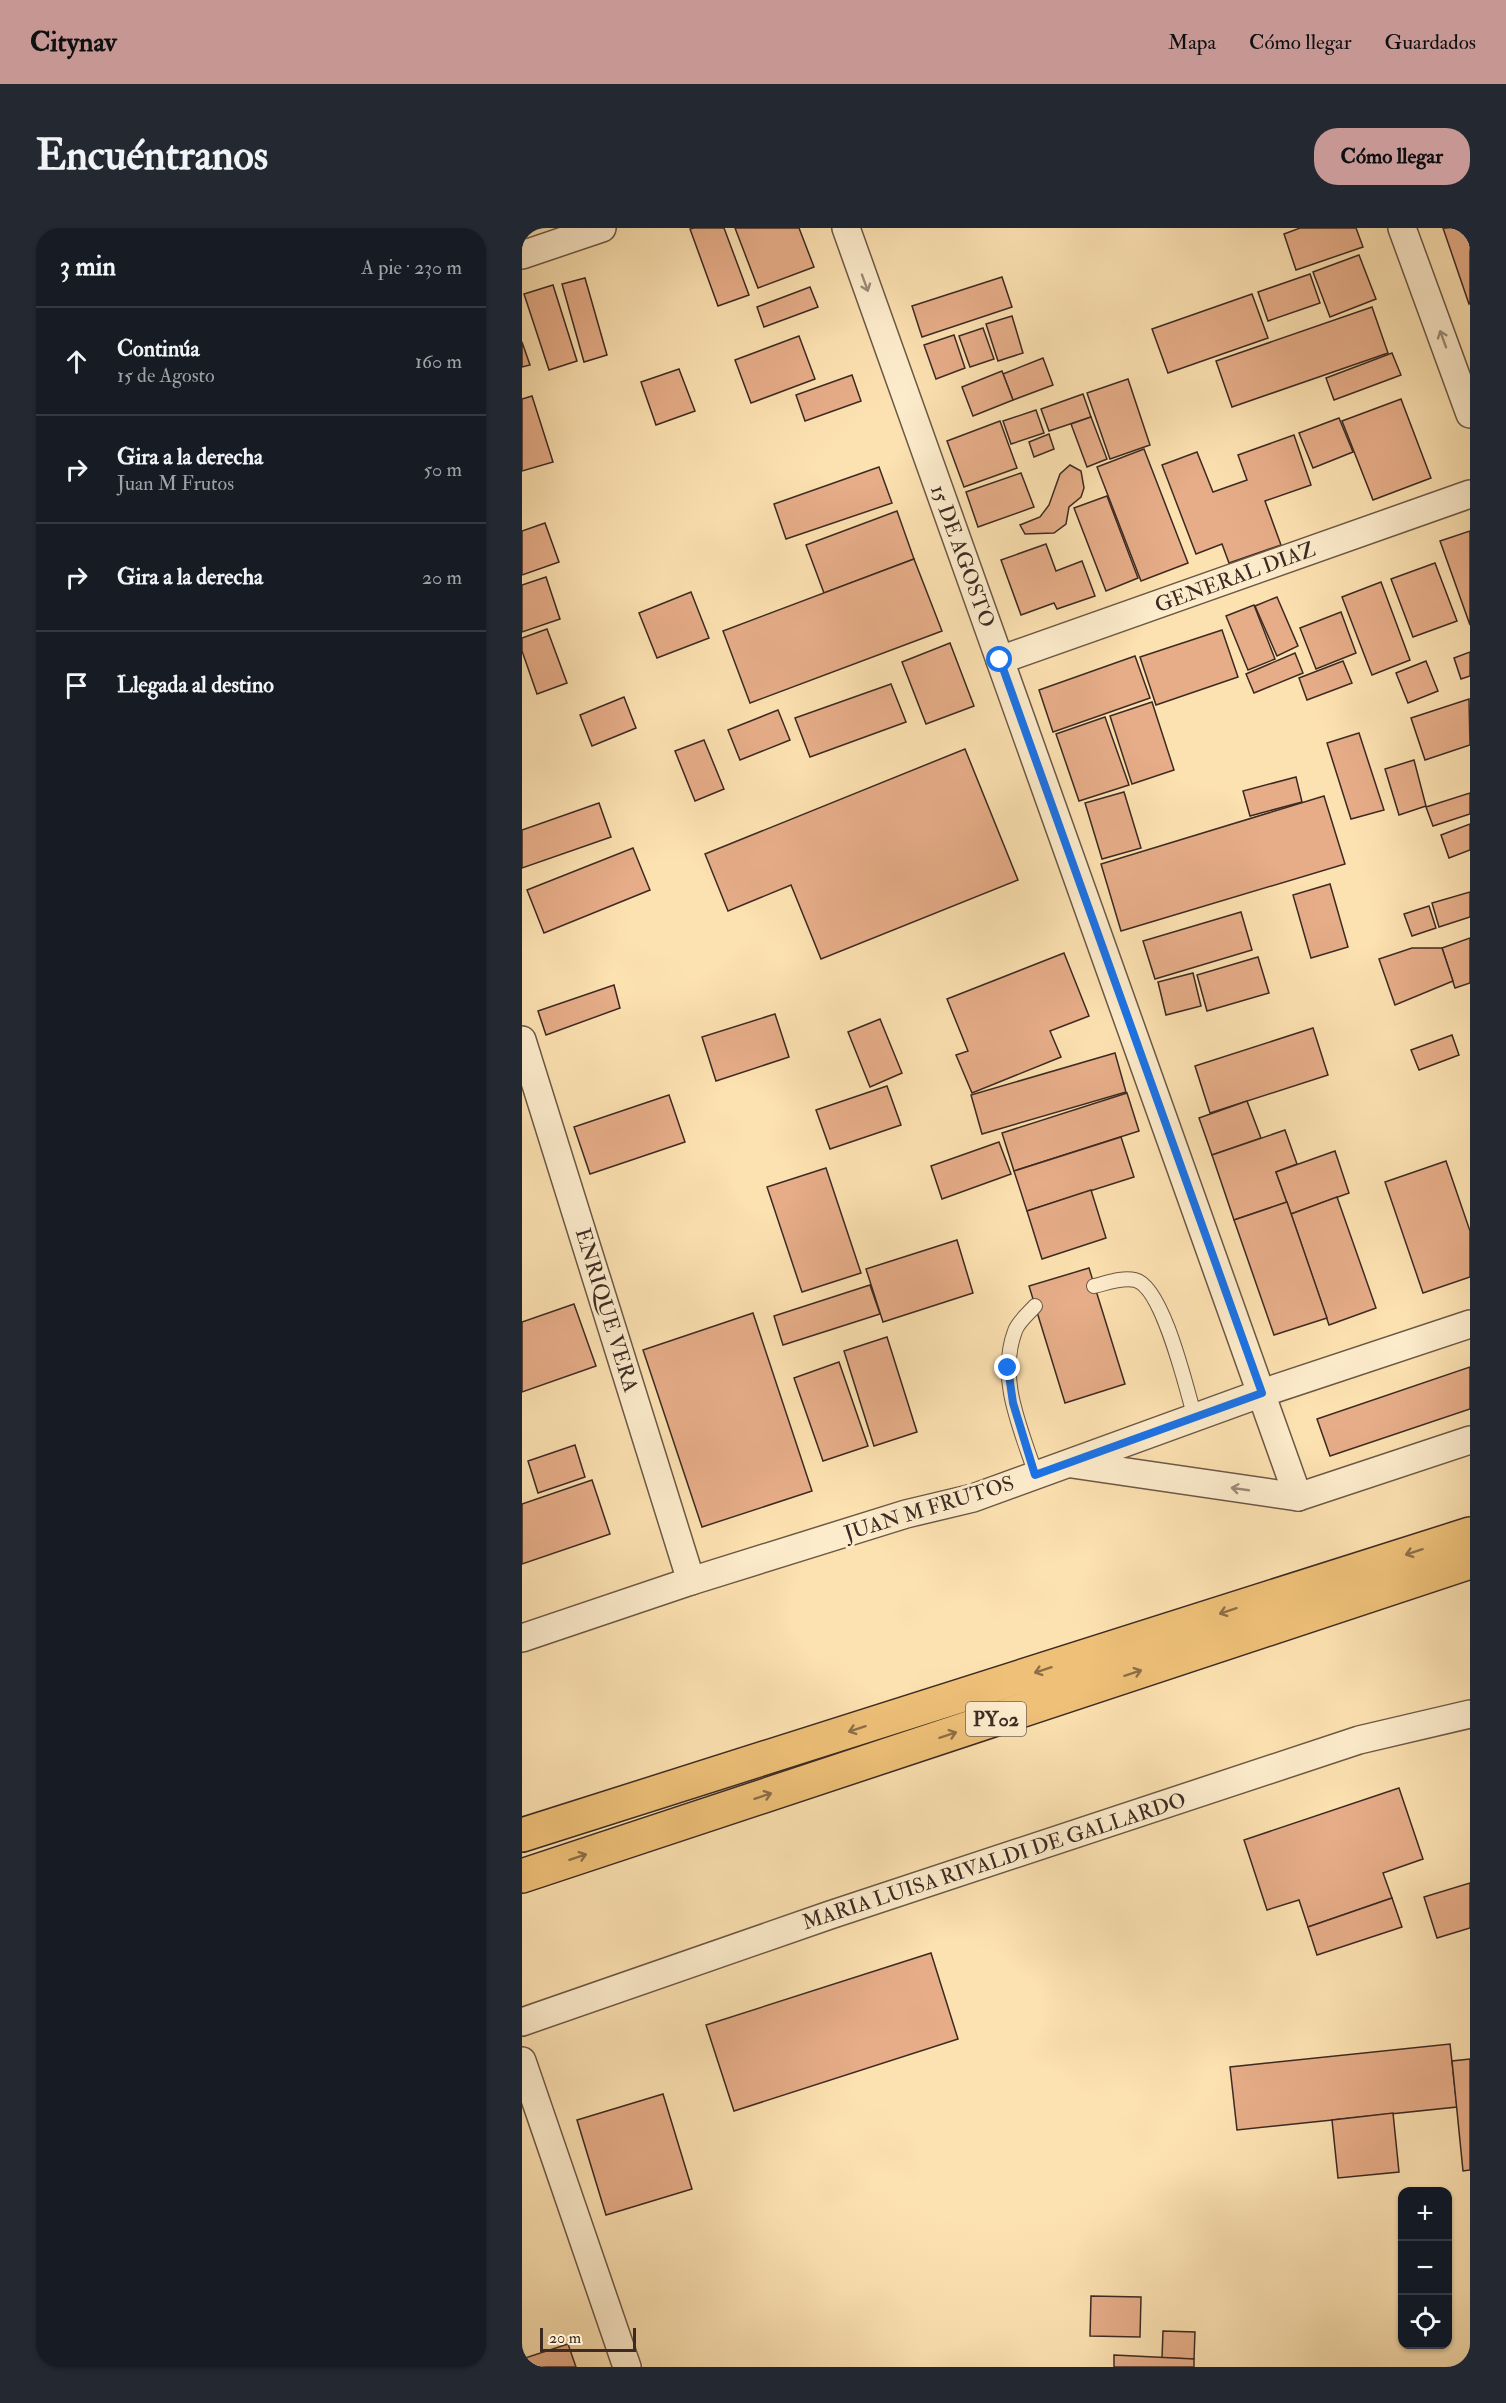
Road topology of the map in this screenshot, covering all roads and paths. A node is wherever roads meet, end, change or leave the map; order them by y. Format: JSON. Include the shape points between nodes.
{"nodes":[{"id":1,"x":602,"y":228,"type":"edge"},
{"id":2,"x":846,"y":228,"type":"edge"},
{"id":3,"x":1402,"y":228,"type":"edge"},
{"id":4,"x":522,"y":255,"type":"edge"},
{"id":5,"x":1470,"y":414,"type":"edge"},
{"id":6,"x":1470,"y":494,"type":"edge"},
{"id":7,"x":1000,"y":660,"type":"junction"},
{"id":8,"x":522,"y":1040,"type":"edge"},
{"id":9,"x":1094,"y":1286,"type":"dead end"},
{"id":10,"x":1035,"y":1305,"type":"dead end"},
{"id":11,"x":1470,"y":1324,"type":"edge"},
{"id":12,"x":1262,"y":1393,"type":"junction"},
{"id":13,"x":1195,"y":1418,"type":"junction"},
{"id":14,"x":1470,"y":1440,"type":"edge"},
{"id":15,"x":1068,"y":1463,"type":"junction"},
{"id":16,"x":1035,"y":1475,"type":"junction"},
{"id":17,"x":1298,"y":1497,"type":"junction"},
{"id":18,"x":1470,"y":1534,"type":"edge"},
{"id":19,"x":1470,"y":1562,"type":"edge"},
{"id":20,"x":692,"y":1581,"type":"junction"},
{"id":21,"x":522,"y":1638,"type":"edge"},
{"id":22,"x":1470,"y":1714,"type":"edge"},
{"id":23,"x":522,"y":1835,"type":"edge"},
{"id":24,"x":522,"y":1876,"type":"edge"},
{"id":25,"x":522,"y":2022,"type":"edge"},
{"id":26,"x":522,"y":2061,"type":"edge"},
{"id":27,"x":627,"y":2367,"type":"edge"}],
"edges":[{"from":1,"to":4,"type":"street"},
{"from":2,"to":7,"type":"street","name":"15 DE AGOSTO","one_way":true},
{"from":5,"to":3,"type":"street","one_way":true},
{"from":6,"to":7,"type":"street","name":"GENERAL DIAZ"},
{"from":7,"to":12,"type":"street","name":"15 DE AGOSTO"},
{"from":8,"to":20,"type":"street","name":"ENRIQUE VERA"},
{"from":9,"to":13,"type":"lane","via":[[1138,1280],[1152,1294]]},
{"from":10,"to":16,"type":"lane","via":[[1015,1329],[1008,1368],[1013,1403]]},
{"from":11,"to":12,"type":"street","name":"JUAN M FRUTOS"},
{"from":12,"to":13,"type":"street","name":"JUAN M FRUTOS"},
{"from":12,"to":17,"type":"street","name":"15 DE AGOSTO"},
{"from":13,"to":15,"type":"street","name":"JUAN M FRUTOS"},
{"from":14,"to":17,"type":"street"},
{"from":15,"to":16,"type":"street","name":"JUAN M FRUTOS"},
{"from":17,"to":15,"type":"street","one_way":true},
{"from":16,"to":20,"type":"street","name":"JUAN M FRUTOS","via":[[973,1498],[906,1514]]},
{"from":18,"to":23,"type":"highway","number":"PY02","one_way":true},
{"from":24,"to":19,"type":"highway","number":"PY02","one_way":true},
{"from":20,"to":21,"type":"street","name":"JUAN M FRUTOS"},
{"from":22,"to":25,"type":"street","name":"MARIA LUISA RIVALDI DE GALLARDO","via":[[1359,1740],[830,1915]]},
{"from":26,"to":27,"type":"street"}]}
